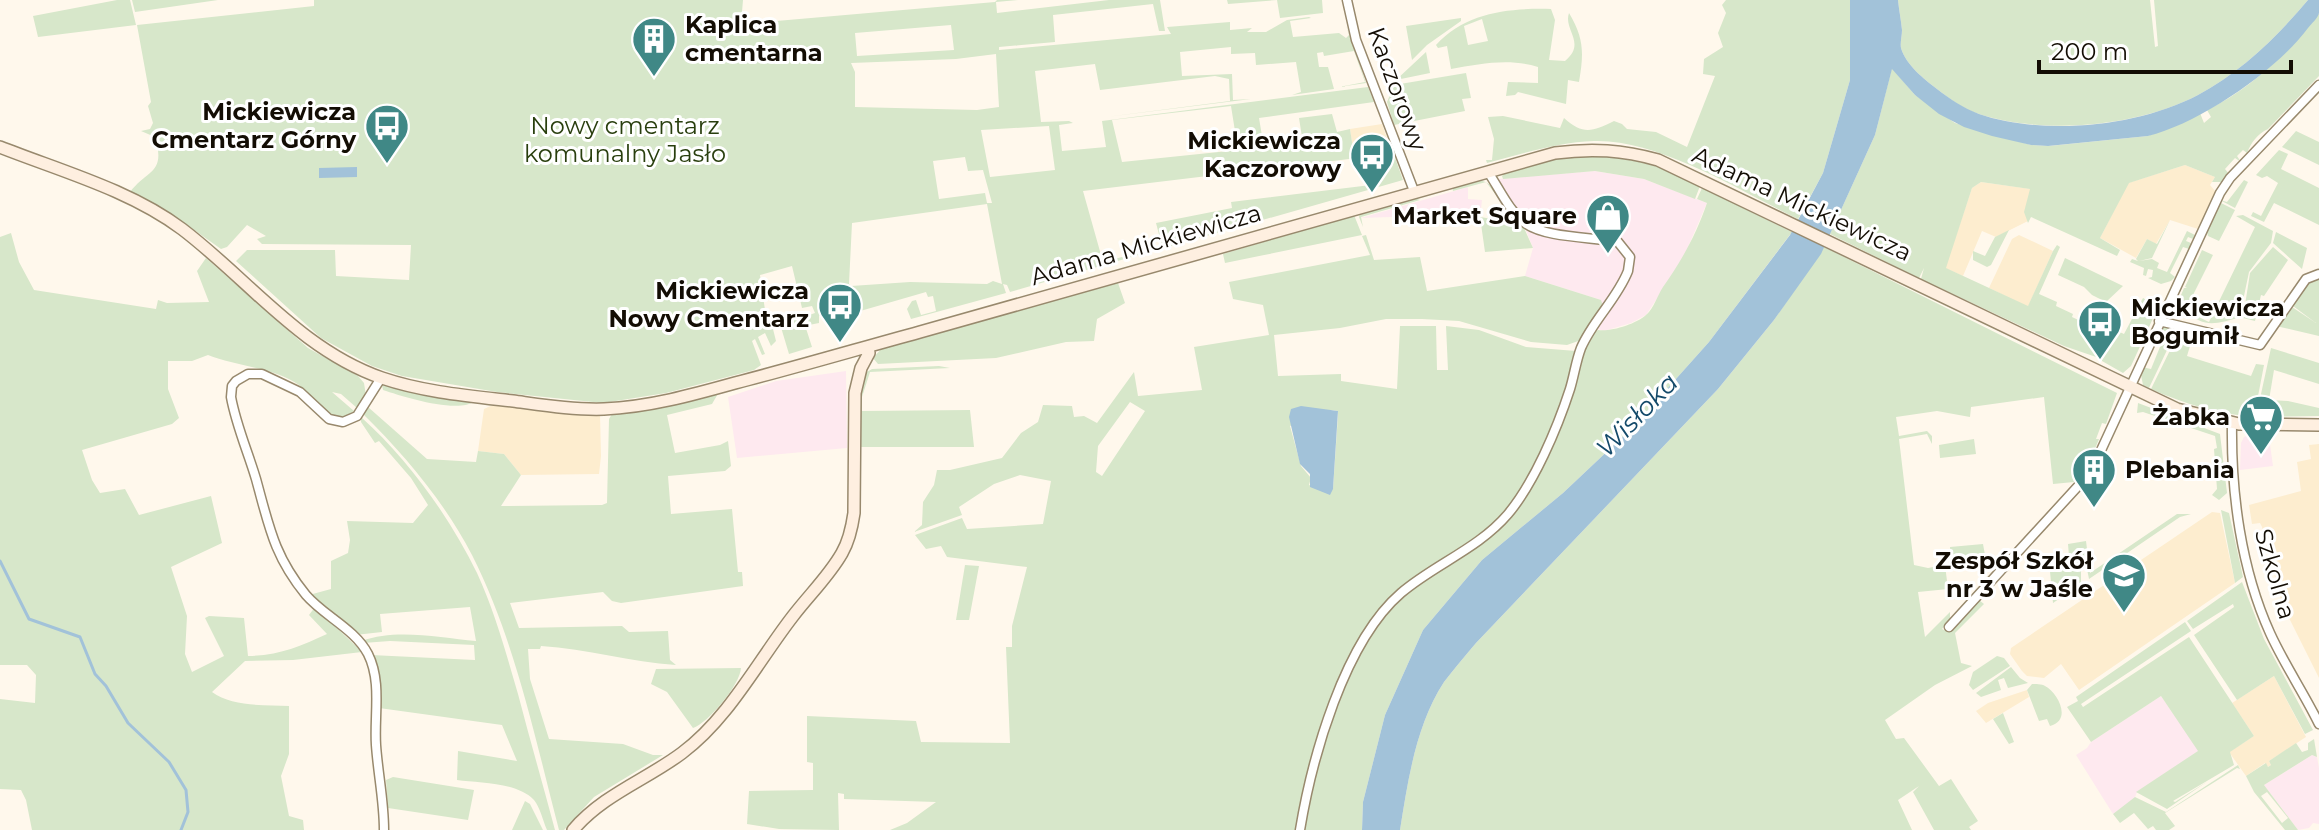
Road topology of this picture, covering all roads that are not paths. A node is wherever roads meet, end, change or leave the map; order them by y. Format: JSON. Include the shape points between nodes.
{"nodes":[{"id":1,"x":1347,"y":0,"type":"edge"},
{"id":2,"x":2319,"y":85,"type":"edge"},
{"id":3,"x":0,"y":147,"type":"edge"},
{"id":4,"x":1488,"y":172,"type":"junction"},
{"id":5,"x":1414,"y":191,"type":"junction"},
{"id":6,"x":2319,"y":274,"type":"edge"},
{"id":7,"x":2159,"y":321,"type":"junction"},
{"id":8,"x":868,"y":347,"type":"junction"},
{"id":9,"x":381,"y":378,"type":"junction"},
{"id":10,"x":2128,"y":387,"type":"junction"},
{"id":11,"x":2232,"y":424,"type":"junction"},
{"id":12,"x":2319,"y":425,"type":"edge"},
{"id":13,"x":1949,"y":627,"type":"dead end"},
{"id":14,"x":2319,"y":724,"type":"edge"},
{"id":15,"x":384,"y":830,"type":"edge"},
{"id":16,"x":573,"y":830,"type":"edge"},
{"id":17,"x":1300,"y":830,"type":"edge"}],
"edges":[{"from":1,"to":5,"type":"street","name":"Kaczorowy","via":[[1356,40]]},
{"from":2,"to":7,"type":"street","via":[[2230,178]]},
{"from":3,"to":9,"type":"street","name":"Adama Mickiewicza","via":[[152,209],[323,349]]},
{"from":4,"to":5,"type":"street","name":"Adama Mickiewicza"},
{"from":4,"to":10,"type":"street","name":"Adama Mickiewicza","via":[[1555,153],[1603,149],[1658,160]]},
{"from":4,"to":17,"type":"street","via":[[1527,224],[1618,242],[1630,257],[1628,271],[1581,348],[1564,406],[1514,506],[1476,543],[1400,594],[1363,642],[1329,717]]},
{"from":5,"to":8,"type":"street","name":"Adama Mickiewicza"},
{"from":6,"to":7,"type":"street","via":[[2303,282],[2258,346]]},
{"from":7,"to":10,"type":"street"},
{"from":8,"to":9,"type":"street","name":"Adama Mickiewicza","via":[[654,404],[603,409],[484,398]]},
{"from":8,"to":16,"type":"street","via":[[855,393],[854,513],[834,566],[704,732],[683,752],[607,798]]},
{"from":9,"to":15,"type":"street","via":[[357,416],[343,422],[329,419],[300,392],[262,374],[236,381],[231,397],[267,528],[281,560],[309,599],[368,654],[375,674]]},
{"from":10,"to":11,"type":"street","name":"Adama Mickiewicza","via":[[2186,413]]},
{"from":10,"to":13,"type":"street","via":[[2086,478]]},
{"from":11,"to":12,"type":"street","name":"Adama Mickiewicza"},
{"from":11,"to":14,"type":"street","name":"Szkolna","via":[[2234,495],[2251,575],[2269,630]]}]}
